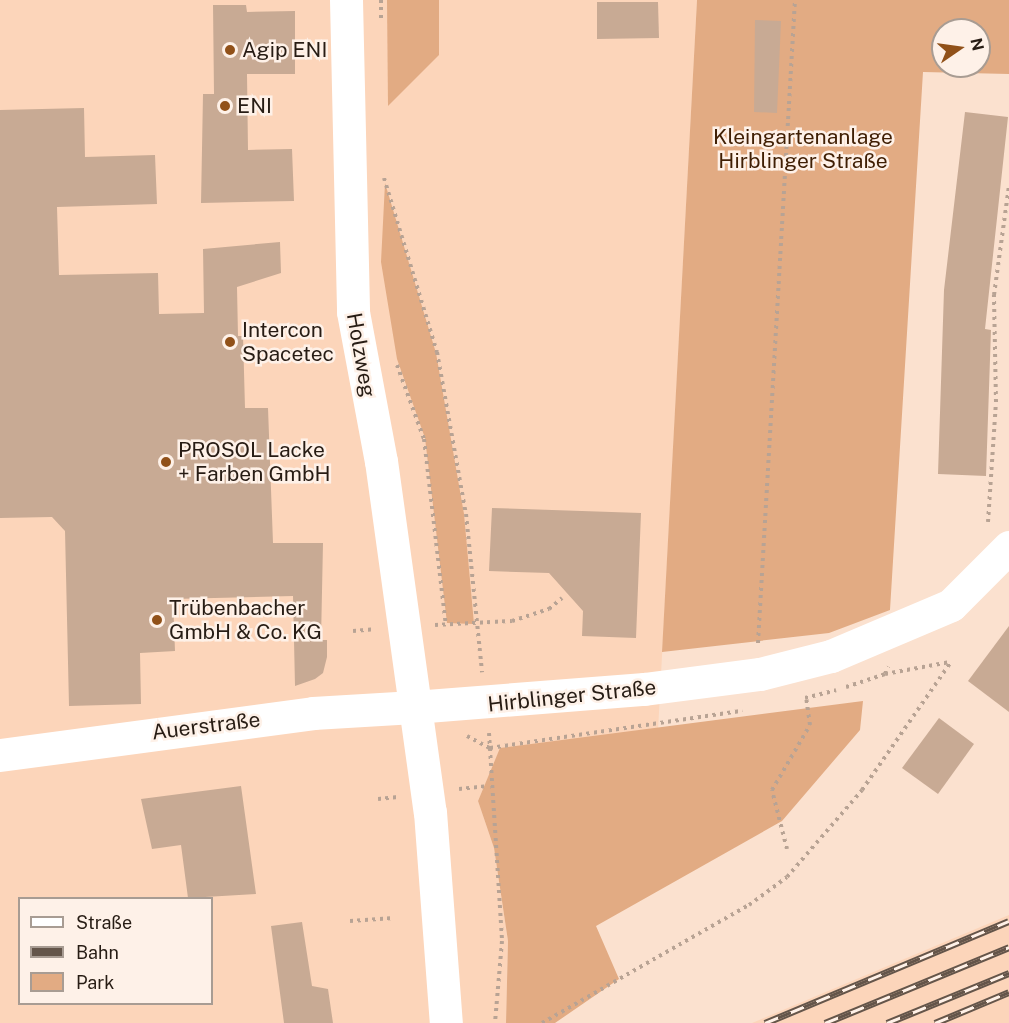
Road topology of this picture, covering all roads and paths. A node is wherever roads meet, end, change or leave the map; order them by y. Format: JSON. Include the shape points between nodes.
{"nodes":[{"id":1,"x":346,"y":0,"type":"edge"},
{"id":2,"x":795,"y":0,"type":"edge"},
{"id":3,"x":1009,"y":185,"type":"edge"},
{"id":4,"x":383,"y":198,"type":"dead end"},
{"id":5,"x":396,"y":360,"type":"dead end"},
{"id":6,"x":998,"y":538,"type":"edge"},
{"id":7,"x":562,"y":598,"type":"dead end"},
{"id":8,"x":446,"y":625,"type":"dead end"},
{"id":9,"x":476,"y":626,"type":"junction"},
{"id":10,"x":760,"y":674,"type":"junction"},
{"id":11,"x":885,"y":674,"type":"dead end"},
{"id":12,"x":806,"y":698,"type":"dead end"},
{"id":13,"x":487,"y":705,"type":"junction"},
{"id":14,"x":414,"y":707,"type":"junction"},
{"id":15,"x":0,"y":755,"type":"edge"},
{"id":16,"x":787,"y":849,"type":"dead end"},
{"id":17,"x":394,"y":918,"type":"dead end"},
{"id":18,"x":350,"y":921,"type":"dead end"},
{"id":19,"x":447,"y":1023,"type":"edge"},
{"id":20,"x":495,"y":1023,"type":"edge"},
{"id":21,"x":542,"y":1023,"type":"edge"}],
"edges":[{"from":1,"to":14,"type":"street","name":"Holzweg","via":[[353,312],[381,461]]},
{"from":2,"to":10,"type":"path"},
{"from":3,"to":6,"type":"path","via":[[994,295]]},
{"from":4,"to":9,"type":"path","via":[[384,177],[437,352],[466,514]]},
{"from":5,"to":8,"type":"path","via":[[424,439]]},
{"from":6,"to":10,"type":"street","name":"Hirblinger Straße","via":[[951,605],[910,627],[831,656]]},
{"from":7,"to":9,"type":"path","via":[[549,609]]},
{"from":9,"to":13,"type":"path"},
{"from":10,"to":13,"type":"street","name":"Hirblinger Straße"},
{"from":11,"to":21,"type":"path","via":[[951,662],[815,850],[749,905]]},
{"from":12,"to":16,"type":"path","via":[[810,725],[772,790]]},
{"from":13,"to":14,"type":"street","name":"Hirblinger Straße"},
{"from":13,"to":20,"type":"path","via":[[502,941]]},
{"from":14,"to":15,"type":"street","name":"Auerstraße","via":[[320,712]]},
{"from":14,"to":19,"type":"street","via":[[430,812]]},
{"from":17,"to":18,"type":"path"}]}
